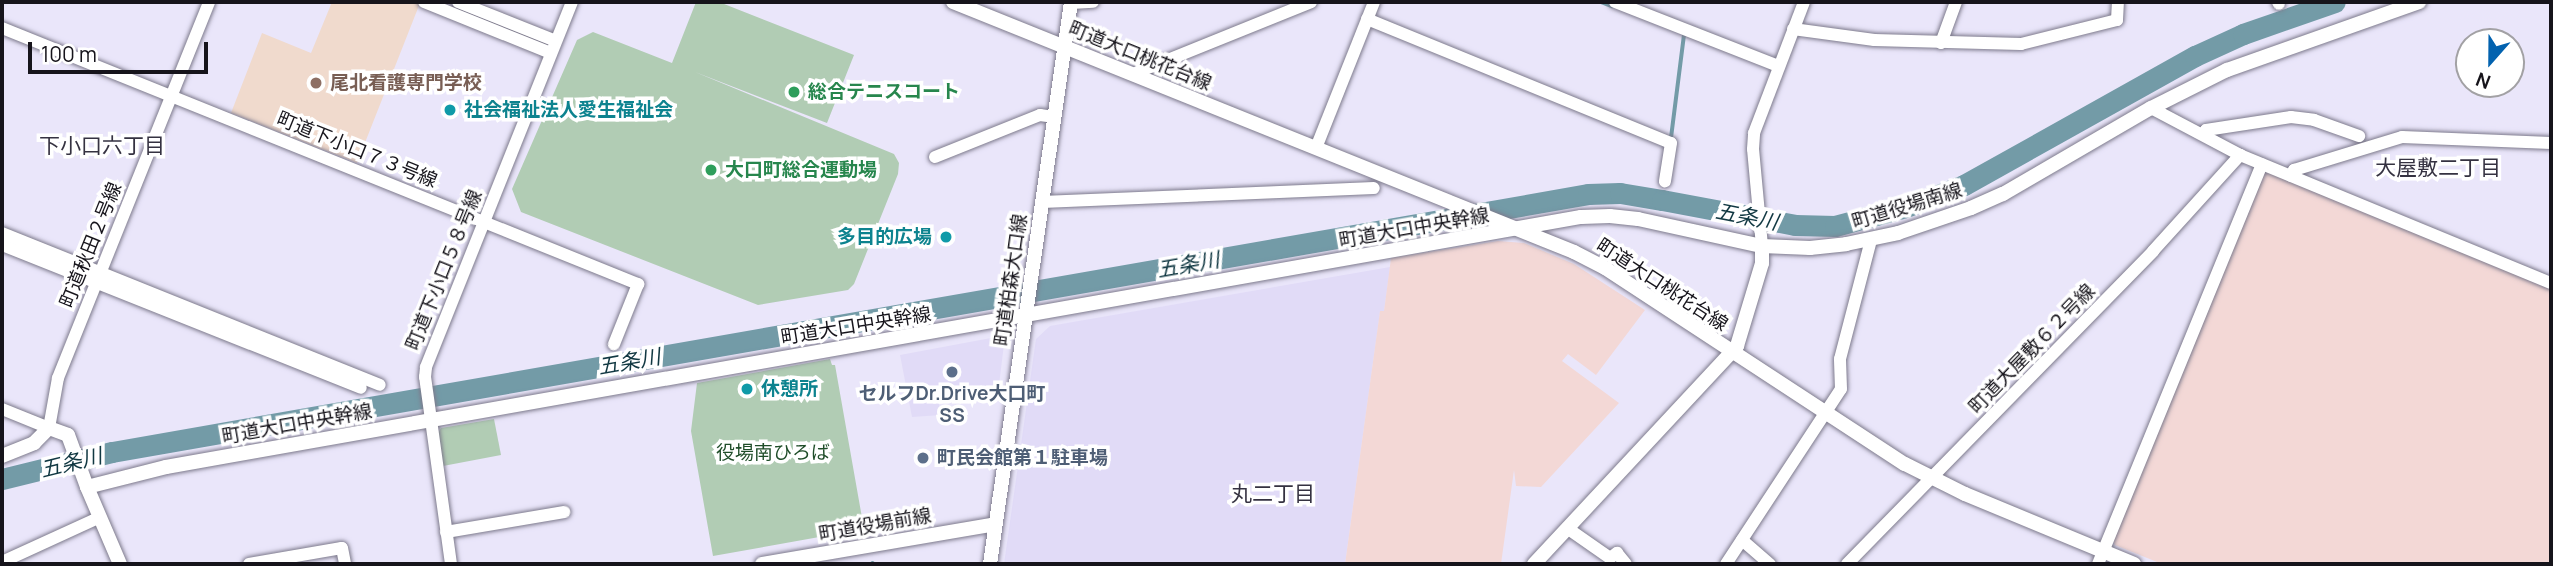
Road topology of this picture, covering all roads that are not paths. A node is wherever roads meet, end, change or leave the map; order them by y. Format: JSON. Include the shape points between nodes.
{"nodes":[{"id":1,"x":209,"y":2,"type":"edge"},
{"id":2,"x":424,"y":2,"type":"edge"},
{"id":3,"x":458,"y":2,"type":"edge"},
{"id":4,"x":572,"y":2,"type":"edge"},
{"id":5,"x":953,"y":2,"type":"edge"},
{"id":6,"x":1093,"y":2,"type":"edge"},
{"id":7,"x":1311,"y":2,"type":"edge"},
{"id":8,"x":1374,"y":2,"type":"edge"},
{"id":9,"x":1615,"y":2,"type":"edge"},
{"id":10,"x":1804,"y":2,"type":"edge"},
{"id":11,"x":1956,"y":2,"type":"edge"},
{"id":12,"x":2118,"y":2,"type":"edge"},
{"id":13,"x":2419,"y":2,"type":"edge"},
{"id":14,"x":1071,"y":3,"type":"edge"},
{"id":15,"x":1367,"y":19,"type":"junction"},
{"id":16,"x":2,"y":28,"type":"edge"},
{"id":17,"x":1793,"y":29,"type":"junction"},
{"id":18,"x":1941,"y":43,"type":"junction"},
{"id":19,"x":554,"y":47,"type":"junction"},
{"id":20,"x":1066,"y":47,"type":"junction"},
{"id":21,"x":1778,"y":66,"type":"junction"},
{"id":22,"x":1133,"y":74,"type":"junction"},
{"id":23,"x":172,"y":96,"type":"junction"},
{"id":24,"x":2151,"y":108,"type":"junction"},
{"id":25,"x":1055,"y":117,"type":"junction"},
{"id":26,"x":2203,"y":134,"type":"junction"},
{"id":27,"x":2359,"y":136,"type":"dead end"},
{"id":28,"x":2551,"y":143,"type":"edge"},
{"id":29,"x":1315,"y":148,"type":"junction"},
{"id":30,"x":2240,"y":155,"type":"junction"},
{"id":31,"x":935,"y":158,"type":"dead end"},
{"id":32,"x":2262,"y":164,"type":"junction"},
{"id":33,"x":2291,"y":176,"type":"junction"},
{"id":34,"x":1665,"y":182,"type":"dead end"},
{"id":35,"x":1374,"y":188,"type":"dead end"},
{"id":36,"x":1042,"y":202,"type":"junction"},
{"id":37,"x":484,"y":222,"type":"junction"},
{"id":38,"x":1508,"y":226,"type":"junction"},
{"id":39,"x":2,"y":233,"type":"edge"},
{"id":40,"x":1871,"y":240,"type":"junction"},
{"id":41,"x":2,"y":245,"type":"edge"},
{"id":42,"x":1762,"y":246,"type":"junction"},
{"id":43,"x":99,"y":278,"type":"junction"},
{"id":44,"x":2551,"y":283,"type":"edge"},
{"id":45,"x":1025,"y":317,"type":"junction"},
{"id":46,"x":614,"y":344,"type":"dead end"},
{"id":47,"x":1731,"y":352,"type":"junction"},
{"id":48,"x":380,"y":385,"type":"dead end"},
{"id":49,"x":361,"y":388,"type":"dead end"},
{"id":50,"x":2,"y":409,"type":"edge"},
{"id":51,"x":1826,"y":414,"type":"junction"},
{"id":52,"x":430,"y":416,"type":"junction"},
{"id":53,"x":49,"y":428,"type":"junction"},
{"id":54,"x":2,"y":456,"type":"edge"},
{"id":55,"x":1933,"y":479,"type":"junction"},
{"id":56,"x":84,"y":482,"type":"junction"},
{"id":57,"x":565,"y":512,"type":"dead end"},
{"id":58,"x":98,"y":519,"type":"junction"},
{"id":59,"x":995,"y":524,"type":"junction"},
{"id":60,"x":1567,"y":528,"type":"junction"},
{"id":61,"x":446,"y":532,"type":"junction"},
{"id":62,"x":1742,"y":540,"type":"junction"},
{"id":63,"x":2100,"y":558,"type":"edge"},
{"id":64,"x":2,"y":562,"type":"edge"},
{"id":65,"x":120,"y":564,"type":"edge"},
{"id":66,"x":249,"y":564,"type":"edge"},
{"id":67,"x":345,"y":564,"type":"edge"},
{"id":68,"x":451,"y":564,"type":"edge"},
{"id":69,"x":762,"y":564,"type":"edge"},
{"id":70,"x":990,"y":564,"type":"edge"},
{"id":71,"x":1534,"y":564,"type":"edge"},
{"id":72,"x":1626,"y":564,"type":"edge"},
{"id":73,"x":1726,"y":564,"type":"edge"},
{"id":74,"x":1770,"y":564,"type":"edge"},
{"id":75,"x":1847,"y":564,"type":"edge"},
{"id":76,"x":2134,"y":564,"type":"edge"}],
"edges":[{"from":1,"to":23,"type":"street","name":"町道秋田２号線"},
{"from":2,"to":19,"type":"street"},
{"from":3,"to":19,"type":"street"},
{"from":4,"to":19,"type":"street","name":"町道下小口５８号線"},
{"from":5,"to":20,"type":"street","name":"町道大口桃花台線"},
{"from":6,"to":14,"type":"street"},
{"from":7,"to":22,"type":"street"},
{"from":8,"to":15,"type":"street"},
{"from":9,"to":21,"type":"street"},
{"from":10,"to":17,"type":"street"},
{"from":11,"to":18,"type":"street"},
{"from":12,"to":18,"type":"street","via":[[2117,20],[2021,44]]},
{"from":13,"to":24,"type":"street","name":"町道役場南線","via":[[2227,70]]},
{"from":14,"to":20,"type":"street","name":"町道柏森大口線"},
{"from":15,"to":29,"type":"street"},
{"from":15,"to":34,"type":"street","via":[[1671,143]]},
{"from":16,"to":23,"type":"street","name":"町道下小口７３号線"},
{"from":17,"to":18,"type":"street"},
{"from":17,"to":21,"type":"street"},
{"from":19,"to":37,"type":"street","name":"町道下小口５８号線"},
{"from":20,"to":22,"type":"street","name":"町道大口桃花台線"},
{"from":20,"to":25,"type":"street","name":"町道柏森大口線"},
{"from":21,"to":42,"type":"street","via":[[1752,149]]},
{"from":22,"to":29,"type":"street","name":"町道大口桃花台線"},
{"from":23,"to":37,"type":"street","name":"町道下小口７３号線"},
{"from":23,"to":43,"type":"street","name":"町道秋田２号線"},
{"from":24,"to":26,"type":"street"},
{"from":24,"to":40,"type":"street","name":"町道役場南線","via":[[2003,194]]},
{"from":25,"to":31,"type":"street","via":[[1040,115]]},
{"from":25,"to":36,"type":"street","name":"町道柏森大口線"},
{"from":26,"to":27,"type":"street","via":[[2291,117]]},
{"from":26,"to":30,"type":"street"},
{"from":28,"to":33,"type":"street","via":[[2402,137],[2294,170]]},
{"from":29,"to":38,"type":"street","name":"町道大口桃花台線"},
{"from":30,"to":32,"type":"street"},
{"from":30,"to":55,"type":"street","name":"町道大屋敷６２号線"},
{"from":32,"to":33,"type":"street"},
{"from":32,"to":63,"type":"street"},
{"from":33,"to":44,"type":"street"},
{"from":35,"to":36,"type":"street"},
{"from":36,"to":45,"type":"street","name":"町道柏森大口線"},
{"from":37,"to":46,"type":"street","name":"町道下小口７３号線","via":[[638,284]]},
{"from":37,"to":52,"type":"street","name":"町道下小口５８号線","via":[[433,347],[425,379]]},
{"from":38,"to":42,"type":"street","name":"町道大口中央幹線","via":[[1610,216]]},
{"from":38,"to":45,"type":"street","name":"町道大口中央幹線"},
{"from":38,"to":47,"type":"street","name":"町道大口桃花台線","via":[[1590,260]]},
{"from":39,"to":43,"type":"street"},
{"from":40,"to":42,"type":"street","name":"町道役場南線","via":[[1810,247]]},
{"from":40,"to":51,"type":"street","via":[[1840,359],[1843,384]]},
{"from":41,"to":43,"type":"street"},
{"from":42,"to":47,"type":"street","via":[[1759,276],[1741,338]]},
{"from":43,"to":48,"type":"street"},
{"from":43,"to":49,"type":"street"},
{"from":43,"to":53,"type":"street","name":"町道秋田２号線","via":[[58,378]]},
{"from":45,"to":52,"type":"street","name":"町道大口中央幹線"},
{"from":45,"to":59,"type":"street","name":"町道柏森大口線"},
{"from":47,"to":51,"type":"street","name":"町道大口桃花台線"},
{"from":47,"to":60,"type":"street"},
{"from":50,"to":53,"type":"street"},
{"from":51,"to":55,"type":"street","name":"町道大口桃花台線"},
{"from":51,"to":62,"type":"street"},
{"from":52,"to":56,"type":"street","name":"町道大口中央幹線"},
{"from":52,"to":61,"type":"street","name":"町道下小口５８号線"},
{"from":53,"to":54,"type":"street","via":[[33,443]]},
{"from":53,"to":56,"type":"street","via":[[68,435]]},
{"from":55,"to":63,"type":"street","name":"町道大口桃花台線"},
{"from":55,"to":75,"type":"street","name":"町道大屋敷６２号線"},
{"from":56,"to":58,"type":"street"},
{"from":57,"to":61,"type":"street"},
{"from":58,"to":64,"type":"street"},
{"from":58,"to":65,"type":"street"},
{"from":59,"to":69,"type":"street","name":"町道役場前線"},
{"from":59,"to":70,"type":"street","name":"町道柏森大口線"},
{"from":60,"to":71,"type":"street"},
{"from":60,"to":72,"type":"street","via":[[1610,558],[1617,553]]},
{"from":61,"to":68,"type":"street","name":"町道下小口５８号線"},
{"from":62,"to":73,"type":"street"},
{"from":62,"to":74,"type":"street"},
{"from":63,"to":76,"type":"street","name":"町道大口桃花台線"},
{"from":66,"to":67,"type":"street","via":[[342,548]]}]}
